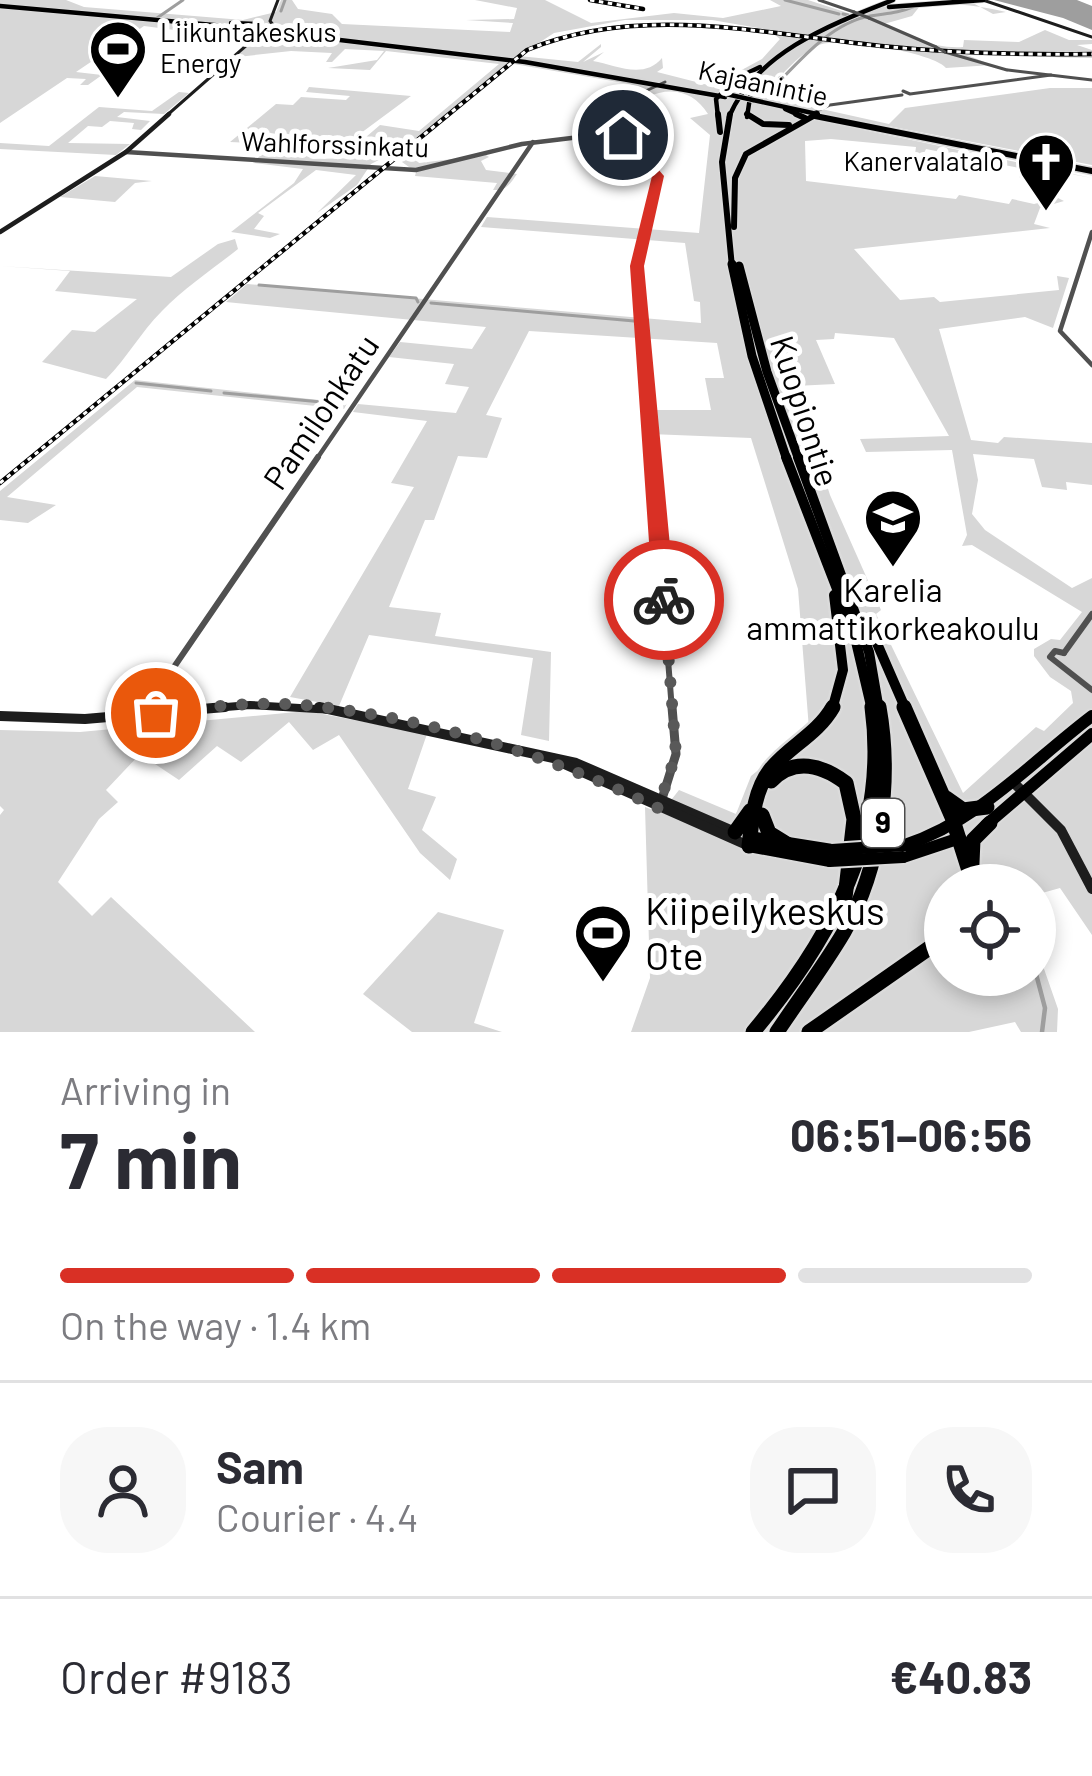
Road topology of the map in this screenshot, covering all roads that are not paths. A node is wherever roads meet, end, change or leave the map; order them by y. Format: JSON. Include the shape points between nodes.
{"nodes":[{"id":1,"x":276,"y":0,"type":"edge"},
{"id":2,"x":819,"y":0,"type":"edge"},
{"id":3,"x":984,"y":0,"type":"edge"},
{"id":4,"x":891,"y":1,"type":"edge"},
{"id":5,"x":0,"y":7,"type":"edge"},
{"id":6,"x":869,"y":15,"type":"junction"},
{"id":7,"x":137,"y":19,"type":"junction"},
{"id":8,"x":272,"y":28,"type":"junction"},
{"id":9,"x":245,"y":29,"type":"junction"},
{"id":10,"x":258,"y":36,"type":"junction"},
{"id":11,"x":1092,"y":37,"type":"edge"},
{"id":12,"x":394,"y":44,"type":"junction"},
{"id":13,"x":223,"y":55,"type":"dead end"},
{"id":14,"x":234,"y":55,"type":"junction"},
{"id":15,"x":785,"y":55,"type":"junction"},
{"id":16,"x":582,"y":65,"type":"dead end"},
{"id":17,"x":573,"y":67,"type":"junction"},
{"id":18,"x":1022,"y":74,"type":"junction"},
{"id":19,"x":1092,"y":80,"type":"edge"},
{"id":20,"x":754,"y":85,"type":"junction"},
{"id":21,"x":660,"y":87,"type":"junction"},
{"id":22,"x":721,"y":95,"type":"junction"},
{"id":23,"x":189,"y":96,"type":"junction"},
{"id":24,"x":752,"y":101,"type":"junction"},
{"id":25,"x":814,"y":114,"type":"junction"},
{"id":26,"x":617,"y":133,"type":"junction"},
{"id":27,"x":533,"y":142,"type":"junction"},
{"id":28,"x":126,"y":152,"type":"junction"},
{"id":29,"x":722,"y":161,"type":"junction"},
{"id":30,"x":1092,"y":169,"type":"edge"},
{"id":31,"x":734,"y":227,"type":"junction"},
{"id":32,"x":0,"y":232,"type":"edge"},
{"id":33,"x":1092,"y":232,"type":"edge"},
{"id":34,"x":752,"y":337,"type":"junction"},
{"id":35,"x":1092,"y":364,"type":"edge"},
{"id":36,"x":827,"y":563,"type":"junction"},
{"id":37,"x":849,"y":592,"type":"junction"},
{"id":38,"x":1092,"y":614,"type":"edge"},
{"id":39,"x":1064,"y":653,"type":"junction"},
{"id":40,"x":1067,"y":666,"type":"junction"},
{"id":41,"x":1092,"y":690,"type":"edge"},
{"id":42,"x":156,"y":713,"type":"junction"},
{"id":43,"x":0,"y":716,"type":"edge"},
{"id":44,"x":1092,"y":716,"type":"edge"},
{"id":45,"x":1092,"y":734,"type":"edge"},
{"id":46,"x":1020,"y":787,"type":"junction"},
{"id":47,"x":940,"y":791,"type":"junction"},
{"id":48,"x":660,"y":803,"type":"junction"},
{"id":49,"x":761,"y":815,"type":"junction"},
{"id":50,"x":988,"y":815,"type":"junction"},
{"id":51,"x":955,"y":835,"type":"junction"},
{"id":52,"x":750,"y":840,"type":"junction"},
{"id":53,"x":790,"y":846,"type":"junction"},
{"id":54,"x":831,"y":856,"type":"junction"},
{"id":55,"x":965,"y":864,"type":"edge"},
{"id":56,"x":972,"y":864,"type":"edge"},
{"id":57,"x":1092,"y":889,"type":"edge"},
{"id":58,"x":845,"y":899,"type":"junction"},
{"id":59,"x":924,"y":952,"type":"edge"},
{"id":60,"x":753,"y":1032,"type":"edge"},
{"id":61,"x":777,"y":1032,"type":"edge"},
{"id":62,"x":808,"y":1032,"type":"edge"}],
"edges":[{"from":1,"to":8,"type":"main road"},
{"from":1,"to":9,"type":"main road"},
{"from":2,"to":6,"type":"street","bridge":true},
{"from":3,"to":6,"type":"highway","via":[[910,2]]},
{"from":3,"to":11,"type":"main road"},
{"from":4,"to":6,"type":"highway","name":"Kuopiontie"},
{"from":4,"to":15,"type":"highway","name":"Kuopiontie"},
{"from":5,"to":7,"type":"highway"},
{"from":6,"to":18,"type":"street","bridge":true,"via":[[945,52]]},
{"from":6,"to":20,"type":"highway","name":"Kuopiontie","via":[[802,48]]},
{"from":7,"to":9,"type":"highway"},
{"from":7,"to":9,"type":"highway"},
{"from":8,"to":9,"type":"highway"},
{"from":8,"to":9,"type":"main road"},
{"from":8,"to":10,"type":"main road"},
{"from":8,"to":12,"type":"highway"},
{"from":8,"to":12,"type":"highway","name":"Kajaanintie","bridge":true},
{"from":9,"to":10,"type":"main road"},
{"from":9,"to":14,"type":"main road"},
{"from":10,"to":12,"type":"highway"},
{"from":10,"to":23,"type":"main road"},
{"from":12,"to":17,"type":"highway","name":"Kajaanintie"},
{"from":12,"to":21,"type":"highway","name":"Kajaanintie"},
{"from":13,"to":14,"type":"main road"},
{"from":14,"to":23,"type":"main road"},
{"from":15,"to":22,"type":"highway"},
{"from":15,"to":29,"type":"highway","name":"Kuopiontie","number":"9","via":[[738,98]]},
{"from":16,"to":17,"type":"highway"},
{"from":17,"to":21,"type":"highway","name":"Kajaanintie"},
{"from":18,"to":19,"type":"street"},
{"from":18,"to":25,"type":"street"},
{"from":20,"to":25,"type":"highway","via":[[749,119],[786,125]]},
{"from":20,"to":31,"type":"highway","name":"Kuopiontie","number":"9","via":[[732,125]]},
{"from":21,"to":22,"type":"highway","name":"Kajaanintie"},
{"from":21,"to":26,"type":"street","via":[[607,109]]},
{"from":22,"to":24,"type":"highway","name":"Kajaanintie","bridge":true},
{"from":22,"to":29,"type":"highway"},
{"from":23,"to":28,"type":"main road"},
{"from":24,"to":25,"type":"highway","name":"Kajaanintie"},
{"from":24,"to":25,"type":"highway","name":"Kajaanintie"},
{"from":25,"to":30,"type":"main road","name":"Kajaanintie"},
{"from":25,"to":31,"type":"highway","via":[[743,158]]},
{"from":26,"to":27,"type":"street","name":"Wahlforssinkatu"},
{"from":26,"to":48,"type":"street","via":[[658,176],[637,266],[676,754]]},
{"from":27,"to":28,"type":"street","name":"Wahlforssinkatu","via":[[411,170]]},
{"from":27,"to":42,"type":"street","name":"Pamilonkatu","via":[[186,650]]},
{"from":28,"to":32,"type":"main road"},
{"from":29,"to":34,"type":"highway","name":"Kuopiontie","number":"9","via":[[729,254]]},
{"from":31,"to":34,"type":"highway","name":"Kuopiontie","number":"9"},
{"from":33,"to":35,"type":"street","via":[[1060,331]]},
{"from":34,"to":36,"type":"highway","name":"Kuopiontie","number":"9","via":[[774,424]]},
{"from":34,"to":37,"type":"highway","name":"Kuopiontie","number":"9"},
{"from":36,"to":52,"type":"highway","via":[[843,646],[841,689],[817,732],[768,773]]},
{"from":36,"to":58,"type":"highway","name":"Kuopiontie","number":"9","via":[[868,680],[876,740],[866,832]]},
{"from":37,"to":47,"type":"highway"},
{"from":37,"to":61,"type":"highway","name":"Kuopiontie","number":"9","via":[[885,710],[889,770],[880,837],[836,950]]},
{"from":38,"to":39,"type":"street"},
{"from":39,"to":40,"type":"street"},
{"from":39,"to":40,"type":"street","via":[[1049,657]]},
{"from":40,"to":41,"type":"street"},
{"from":42,"to":43,"type":"main road"},
{"from":42,"to":48,"type":"main road","via":[[314,706],[561,762]]},
{"from":44,"to":46,"type":"main road"},
{"from":45,"to":46,"type":"main road"},
{"from":46,"to":50,"type":"main road"},
{"from":46,"to":57,"type":"main road","via":[[1065,833]]},
{"from":47,"to":50,"type":"highway","via":[[955,808]]},
{"from":47,"to":51,"type":"highway"},
{"from":48,"to":52,"type":"main road"},
{"from":48,"to":52,"type":"main road"},
{"from":49,"to":52,"type":"highway"},
{"from":49,"to":53,"type":"highway"},
{"from":49,"to":58,"type":"highway","via":[[770,782],[784,768],[806,765],[845,785],[856,816]]},
{"from":50,"to":51,"type":"main road"},
{"from":50,"to":56,"type":"highway"},
{"from":51,"to":54,"type":"main road","bridge":true,"via":[[904,851]]},
{"from":51,"to":55,"type":"highway"},
{"from":52,"to":53,"type":"main road"},
{"from":52,"to":54,"type":"main road"},
{"from":53,"to":54,"type":"main road"},
{"from":58,"to":60,"type":"highway","name":"Kuopiontie","number":"9","via":[[803,973]]},
{"from":59,"to":62,"type":"highway"}]}
